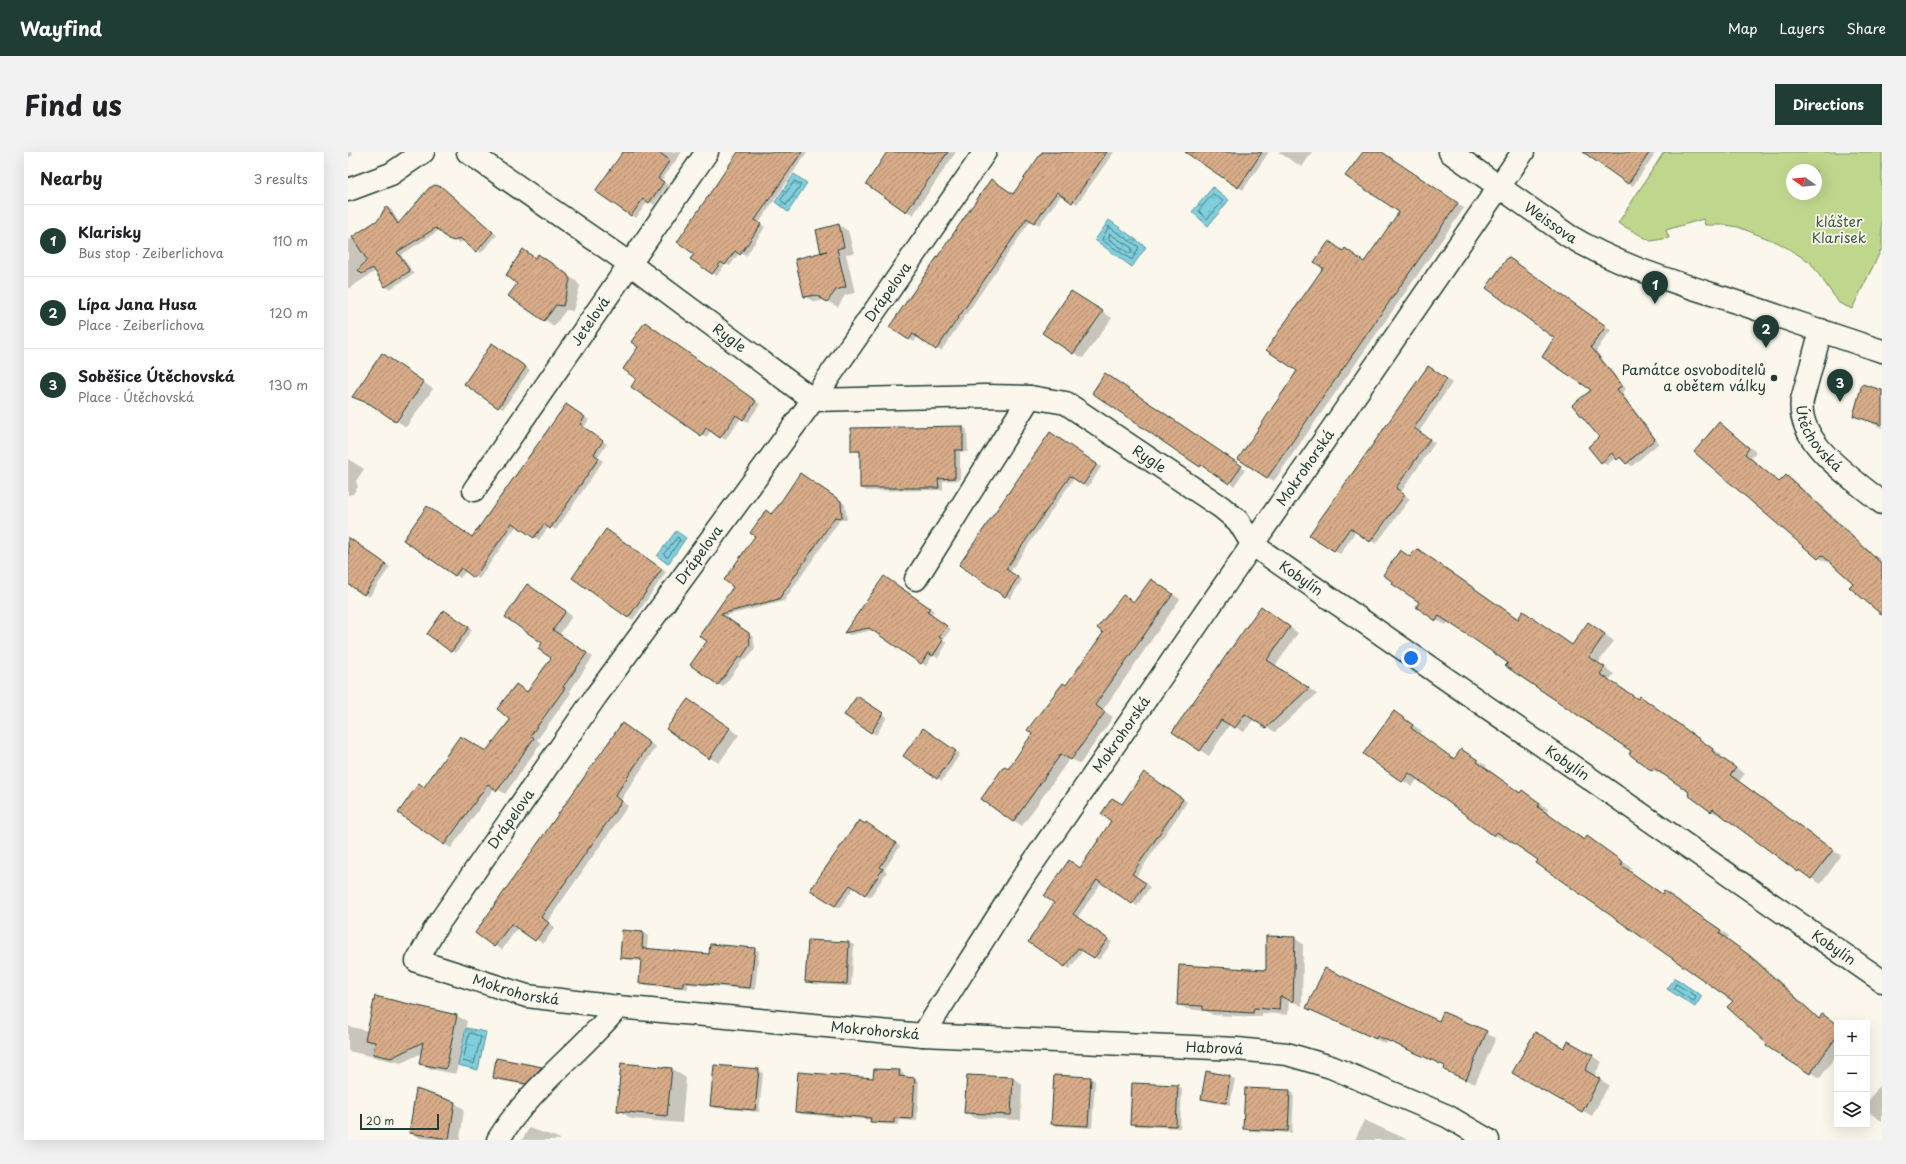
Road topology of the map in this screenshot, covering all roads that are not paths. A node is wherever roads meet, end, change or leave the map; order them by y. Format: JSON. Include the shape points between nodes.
{"nodes":[{"id":1,"x":423,"y":152,"type":"edge"},
{"id":2,"x":468,"y":152,"type":"edge"},
{"id":3,"x":708,"y":152,"type":"edge"},
{"id":4,"x":985,"y":152,"type":"edge"},
{"id":5,"x":1450,"y":152,"type":"edge"},
{"id":6,"x":1523,"y":152,"type":"edge"},
{"id":7,"x":1501,"y":187,"type":"junction"},
{"id":8,"x":348,"y":190,"type":"edge"},
{"id":9,"x":630,"y":264,"type":"junction"},
{"id":10,"x":1821,"y":330,"type":"junction"},
{"id":11,"x":1882,"y":350,"type":"edge"},
{"id":12,"x":1030,"y":397,"type":"junction"},
{"id":13,"x":813,"y":400,"type":"junction"},
{"id":14,"x":474,"y":490,"type":"dead end"},
{"id":15,"x":1882,"y":503,"type":"edge"},
{"id":16,"x":1253,"y":545,"type":"junction"},
{"id":17,"x":916,"y":579,"type":"dead end"},
{"id":18,"x":417,"y":961,"type":"joint"},
{"id":19,"x":1882,"y":981,"type":"edge"},
{"id":20,"x":618,"y":1007,"type":"junction"},
{"id":21,"x":923,"y":1035,"type":"junction"},
{"id":22,"x":498,"y":1140,"type":"edge"},
{"id":23,"x":1488,"y":1140,"type":"edge"}],
"edges":[{"from":1,"to":8,"type":"street","via":[[391,174]]},
{"from":2,"to":9,"type":"street","name":"Rygle"},
{"from":3,"to":9,"type":"street","name":"Jetelová"},
{"from":4,"to":13,"type":"street","name":"Drápelova"},
{"from":5,"to":7,"type":"street","name":"Weissova"},
{"from":6,"to":7,"type":"street","name":"Mokrohorská"},
{"from":7,"to":10,"type":"street","name":"Weissova","via":[[1590,249]]},
{"from":7,"to":16,"type":"street","name":"Mokrohorská"},
{"from":9,"to":13,"type":"street","name":"Rygle"},
{"from":9,"to":14,"type":"street","name":"Jetelová"},
{"from":10,"to":11,"type":"street","name":"Weissova"},
{"from":10,"to":15,"type":"street","name":"Útěchovská","via":[[1802,400],[1803,423],[1817,447]]},
{"from":12,"to":13,"type":"street","name":"Rygle"},
{"from":12,"to":16,"type":"street","name":"Rygle","via":[[1066,403],[1221,507],[1238,521]]},
{"from":12,"to":17,"type":"street"},
{"from":13,"to":18,"type":"street","name":"Drápelova","via":[[596,696],[436,927]]},
{"from":16,"to":19,"type":"street","name":"Kobylín"},
{"from":16,"to":21,"type":"street","name":"Mokrohorská","via":[[1019,883]]},
{"from":18,"to":20,"type":"street","name":"Mokrohorská","via":[[527,996]]},
{"from":20,"to":21,"type":"street","name":"Mokrohorská"},
{"from":20,"to":22,"type":"street","via":[[594,1034],[539,1085],[511,1118]]},
{"from":21,"to":23,"type":"street","name":"Habrová","via":[[1237,1049],[1288,1054],[1331,1067],[1447,1116]]}]}
